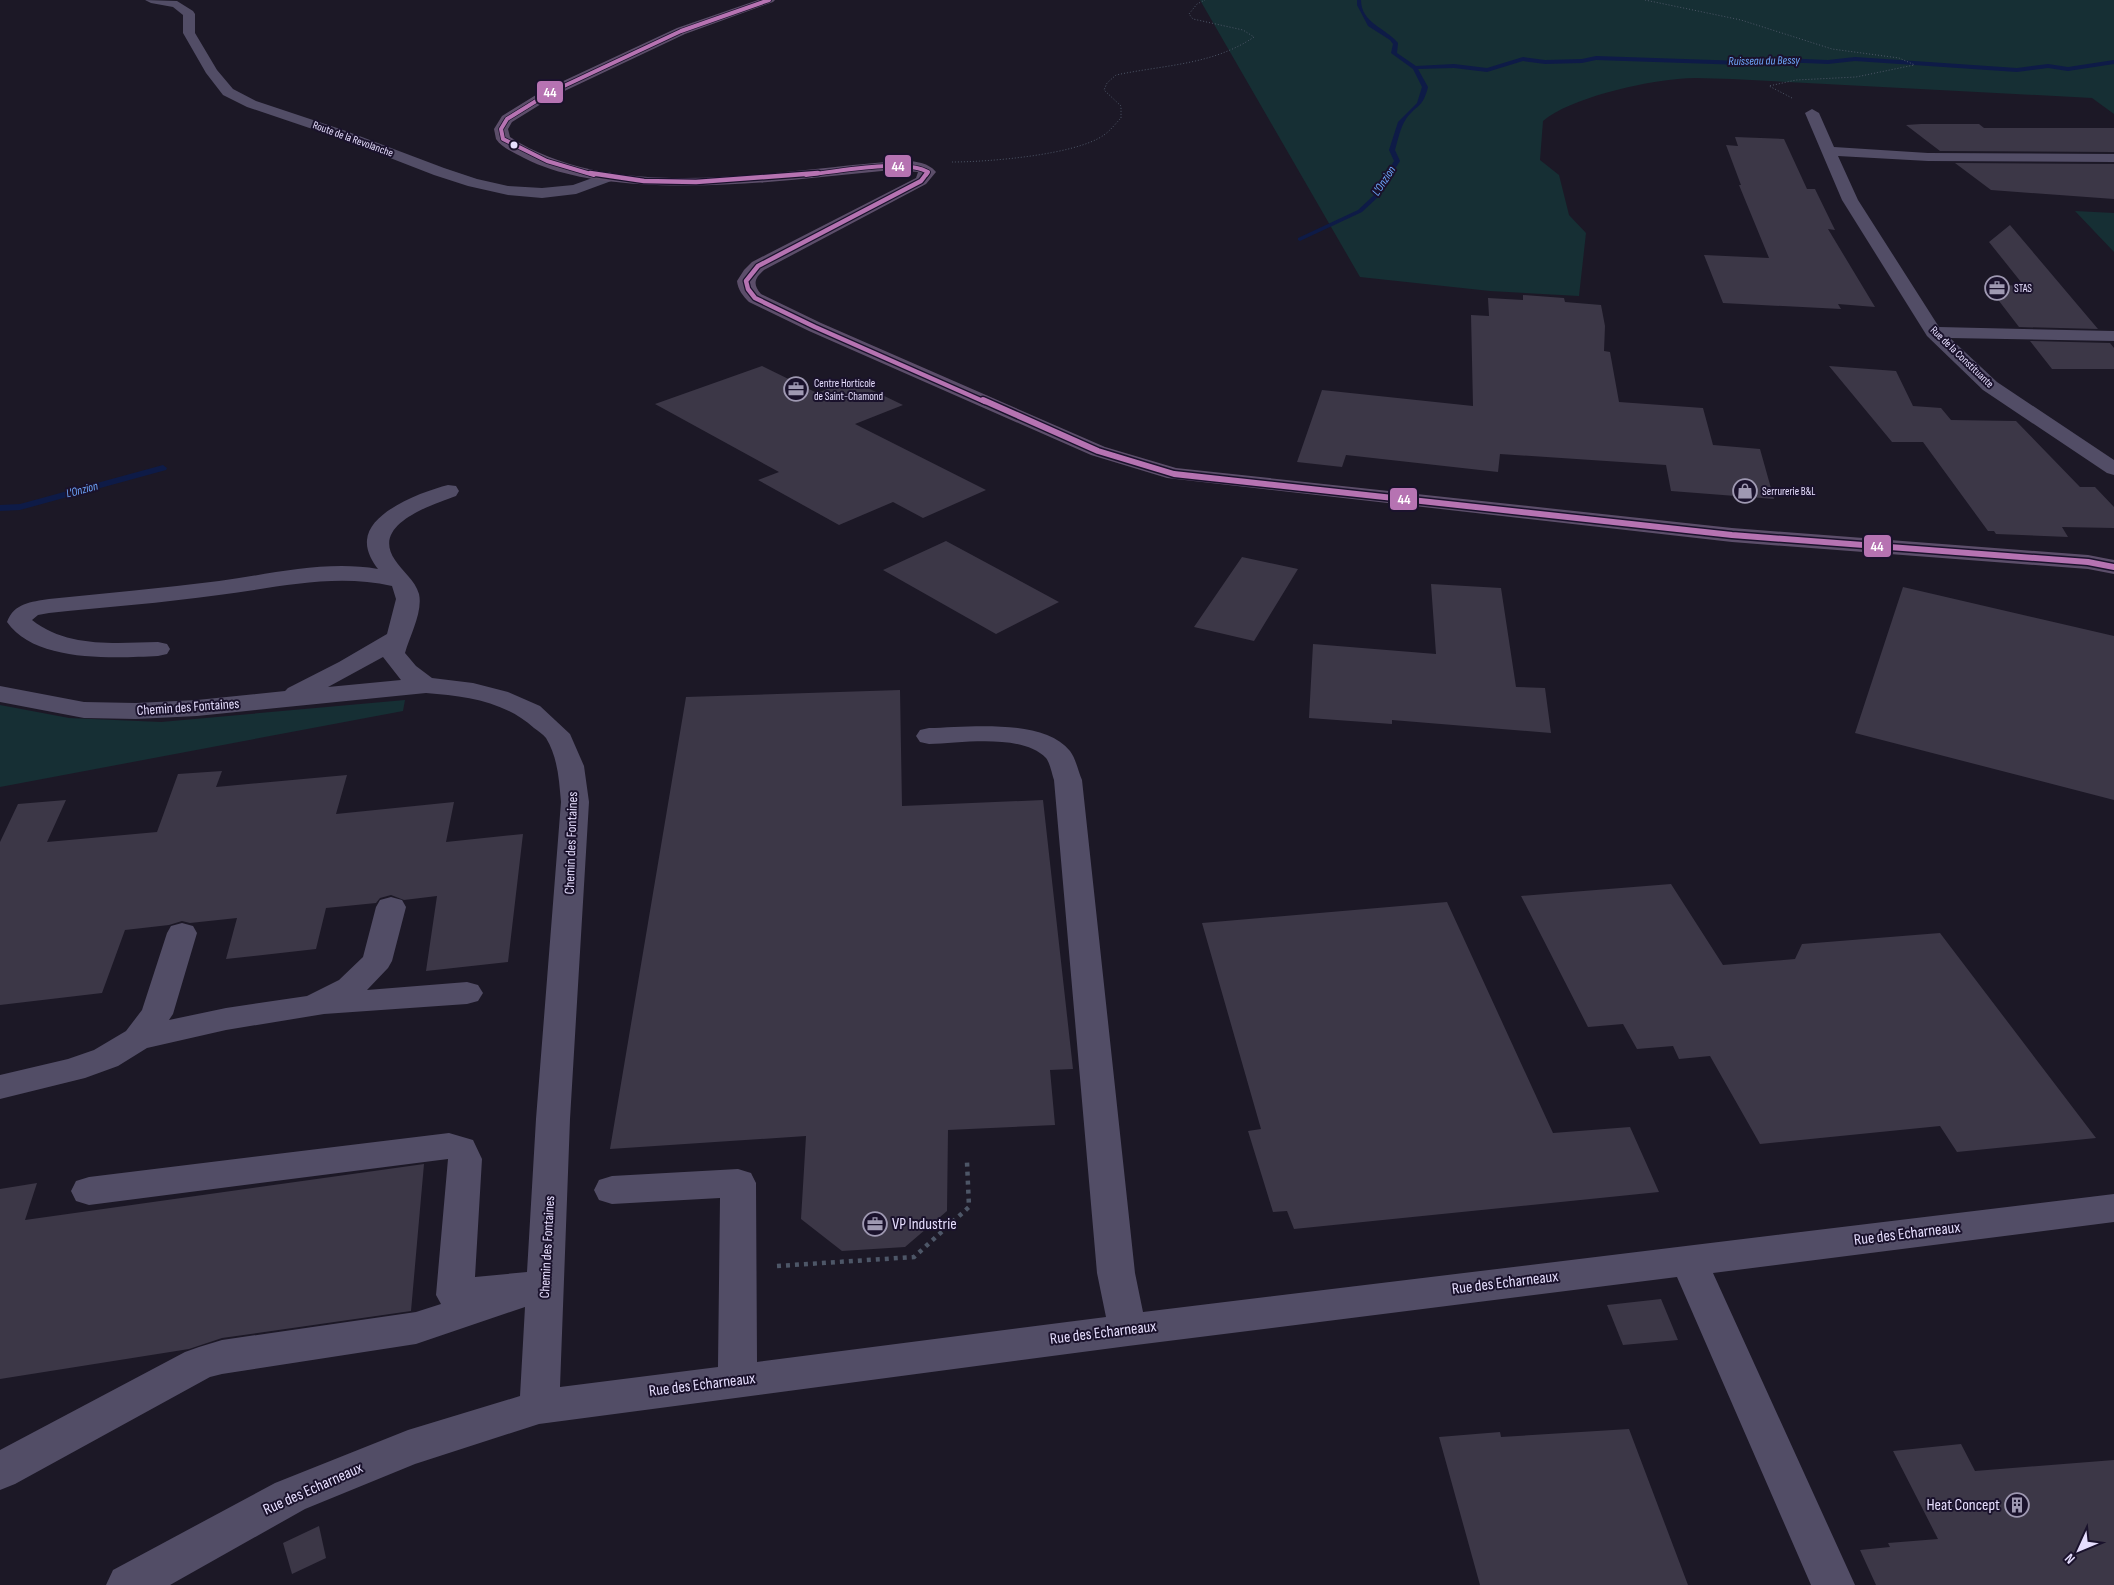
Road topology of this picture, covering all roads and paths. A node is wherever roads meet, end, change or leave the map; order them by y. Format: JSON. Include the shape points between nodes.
{"nodes":[{"id":1,"x":151,"y":0,"type":"edge"},
{"id":2,"x":769,"y":0,"type":"edge"},
{"id":3,"x":1205,"y":0,"type":"edge"},
{"id":4,"x":1645,"y":0,"type":"edge"},
{"id":5,"x":1812,"y":113,"type":"joint"},
{"id":6,"x":1827,"y":151,"type":"junction"},
{"id":7,"x":2114,"y":158,"type":"edge"},
{"id":8,"x":912,"y":166,"type":"junction"},
{"id":9,"x":608,"y":177,"type":"junction"},
{"id":10,"x":1933,"y":332,"type":"junction"},
{"id":11,"x":2114,"y":336,"type":"edge"},
{"id":12,"x":2114,"y":469,"type":"edge"},
{"id":13,"x":448,"y":491,"type":"dead end"},
{"id":14,"x":2114,"y":567,"type":"edge"},
{"id":15,"x":397,"y":580,"type":"junction"},
{"id":16,"x":397,"y":638,"type":"junction"},
{"id":17,"x":158,"y":649,"type":"dead end"},
{"id":18,"x":426,"y":685,"type":"junction"},
{"id":19,"x":0,"y":694,"type":"edge"},
{"id":20,"x":279,"y":700,"type":"junction"},
{"id":21,"x":929,"y":736,"type":"dead end"},
{"id":22,"x":391,"y":907,"type":"dead end"},
{"id":23,"x":182,"y":933,"type":"dead end"},
{"id":24,"x":467,"y":993,"type":"dead end"},
{"id":25,"x":314,"y":1006,"type":"junction"},
{"id":26,"x":137,"y":1039,"type":"junction"},
{"id":27,"x":0,"y":1087,"type":"edge"},
{"id":28,"x":967,"y":1162,"type":"dead end"},
{"id":29,"x":612,"y":1190,"type":"dead end"},
{"id":30,"x":90,"y":1192,"type":"dead end"},
{"id":31,"x":2114,"y":1208,"type":"edge"},
{"id":32,"x":1689,"y":1260,"type":"junction"},
{"id":33,"x":738,"y":1269,"type":"junction"},
{"id":34,"x":545,"y":1285,"type":"junction"},
{"id":35,"x":1128,"y":1330,"type":"junction"},
{"id":36,"x":738,"y":1381,"type":"junction"},
{"id":37,"x":539,"y":1407,"type":"junction"},
{"id":38,"x":0,"y":1471,"type":"edge"},
{"id":39,"x":128,"y":1585,"type":"edge"},
{"id":40,"x":1832,"y":1585,"type":"edge"}],
"edges":[{"from":1,"to":9,"type":"street","name":"Route de la Revolanche","via":[[177,4],[189,14],[188,32],[218,82],[240,100],[367,142],[448,176],[504,190],[553,192],[587,186]]},
{"from":2,"to":9,"type":"main road","via":[[681,31],[549,92],[521,108],[507,119],[501,129],[503,139],[519,151],[548,164]]},
{"from":3,"to":8,"type":"path","via":[[1196,4],[1189,14],[1193,19],[1243,30],[1254,36],[1246,44],[1211,58],[1116,75],[1104,90],[1121,106],[1120,118],[1104,135],[1064,149],[972,162]]},
{"from":4,"to":5,"type":"path","via":[[1741,20],[1832,49],[1908,60],[1915,65],[1856,77],[1796,80],[1769,86],[1807,106]]},
{"from":5,"to":6,"type":"street","name":"Rue de la Constituante"},
{"from":6,"to":7,"type":"street","via":[[1928,157]]},
{"from":6,"to":10,"type":"street","name":"Rue de la Constituante","via":[[1850,200]]},
{"from":8,"to":9,"type":"main road","via":[[734,181]]},
{"from":8,"to":14,"type":"main road","via":[[928,172],[921,181],[758,266],[748,275],[748,290],[755,298],[810,325],[1098,451],[1174,474],[1732,535],[2014,556]]},
{"from":10,"to":11,"type":"street"},
{"from":10,"to":12,"type":"street","name":"Rue de la Constituante","via":[[1990,386]]},
{"from":13,"to":15,"type":"street","via":[[405,509],[388,521],[380,533],[378,550]]},
{"from":15,"to":16,"type":"street","via":[[407,593],[407,608]]},
{"from":15,"to":17,"type":"street","via":[[349,572],[315,575],[49,606],[32,609],[21,616],[19,622],[35,635],[71,647]]},
{"from":16,"to":18,"type":"street","via":[[393,653],[400,665]]},
{"from":16,"to":20,"type":"street","via":[[348,668]]},
{"from":18,"to":20,"type":"street","name":"Chemin des Fontaines"},
{"from":18,"to":34,"type":"street","name":"Chemin des Fontaines","via":[[499,696],[532,711],[557,734],[571,766],[575,802]]},
{"from":19,"to":20,"type":"street","name":"Chemin des Fontaines","via":[[84,710],[136,711]]},
{"from":21,"to":35,"type":"street","via":[[1009,734],[1037,740],[1058,755],[1068,780],[1116,1273]]},
{"from":22,"to":25,"type":"street","via":[[377,961],[350,988]]},
{"from":23,"to":26,"type":"street","via":[[157,1014]]},
{"from":24,"to":25,"type":"street"},
{"from":25,"to":26,"type":"street","via":[[226,1019]]},
{"from":26,"to":27,"type":"street","via":[[106,1058],[81,1067]]},
{"from":28,"to":33,"type":"path","via":[[969,1207],[914,1257]]},
{"from":29,"to":33,"type":"street","via":[[738,1183]]},
{"from":30,"to":34,"type":"street","via":[[449,1146],[460,1149],[465,1159],[455,1295]]},
{"from":31,"to":32,"type":"street","name":"Rue des Echarneaux"},
{"from":32,"to":35,"type":"street","name":"Rue des Echarneaux"},
{"from":32,"to":40,"type":"street"},
{"from":33,"to":36,"type":"street"},
{"from":34,"to":37,"type":"street","name":"Chemin des Fontaines"},
{"from":34,"to":38,"type":"street","via":[[416,1328],[222,1356],[199,1364]]},
{"from":35,"to":36,"type":"street","name":"Rue des Echarneaux"},
{"from":36,"to":37,"type":"street","name":"Rue des Echarneaux"},
{"from":37,"to":39,"type":"street","name":"Rue des Echarneaux","via":[[408,1448],[290,1496]]}]}
